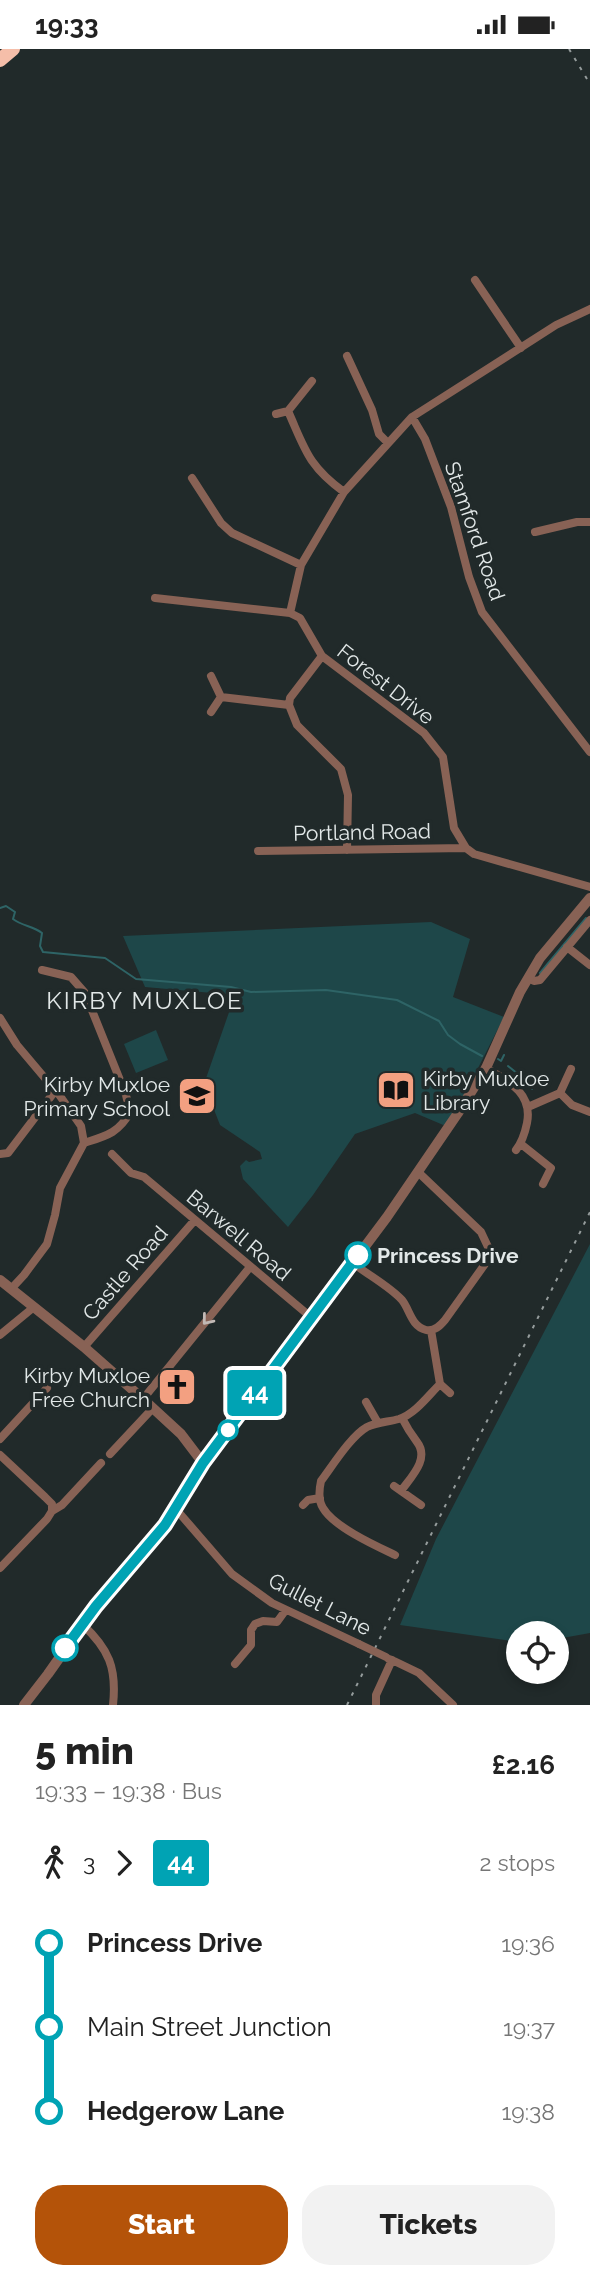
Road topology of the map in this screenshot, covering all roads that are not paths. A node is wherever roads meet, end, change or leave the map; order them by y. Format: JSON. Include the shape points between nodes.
{"nodes":[{"id":1,"x":13,"y":49,"type":"edge"},
{"id":2,"x":0,"y":60,"type":"edge"},
{"id":3,"x":475,"y":280,"type":"dead end"},
{"id":4,"x":590,"y":309,"type":"edge"},
{"id":5,"x":521,"y":348,"type":"junction"},
{"id":6,"x":347,"y":356,"type":"dead end"},
{"id":7,"x":312,"y":381,"type":"dead end"},
{"id":8,"x":288,"y":411,"type":"junction"},
{"id":9,"x":276,"y":414,"type":"dead end"},
{"id":10,"x":412,"y":417,"type":"junction"},
{"id":11,"x":388,"y":443,"type":"junction"},
{"id":12,"x":192,"y":478,"type":"dead end"},
{"id":13,"x":344,"y":492,"type":"junction"},
{"id":14,"x":590,"y":522,"type":"edge"},
{"id":15,"x":535,"y":532,"type":"dead end"},
{"id":16,"x":301,"y":565,"type":"junction"},
{"id":17,"x":155,"y":598,"type":"dead end"},
{"id":18,"x":290,"y":613,"type":"junction"},
{"id":19,"x":321,"y":656,"type":"junction"},
{"id":20,"x":211,"y":676,"type":"dead end"},
{"id":21,"x":221,"y":697,"type":"junction"},
{"id":22,"x":289,"y":705,"type":"junction"},
{"id":23,"x":211,"y":712,"type":"dead end"},
{"id":24,"x":590,"y":752,"type":"edge"},
{"id":25,"x":466,"y":848,"type":"junction"},
{"id":26,"x":347,"y":850,"type":"junction"},
{"id":27,"x":258,"y":851,"type":"dead end"},
{"id":28,"x":590,"y":887,"type":"edge"},
{"id":29,"x":590,"y":898,"type":"edge"},
{"id":30,"x":590,"y":920,"type":"edge"},
{"id":31,"x":567,"y":947,"type":"junction"},
{"id":32,"x":590,"y":965,"type":"edge"},
{"id":33,"x":42,"y":970,"type":"dead end"},
{"id":34,"x":528,"y":978,"type":"junction"},
{"id":35,"x":0,"y":1018,"type":"edge"},
{"id":36,"x":486,"y":1068,"type":"junction"},
{"id":37,"x":571,"y":1069,"type":"dead end"},
{"id":38,"x":55,"y":1091,"type":"junction"},
{"id":39,"x":560,"y":1093,"type":"junction"},
{"id":40,"x":528,"y":1107,"type":"junction"},
{"id":41,"x":590,"y":1112,"type":"edge"},
{"id":42,"x":84,"y":1143,"type":"junction"},
{"id":43,"x":0,"y":1154,"type":"edge"},
{"id":44,"x":112,"y":1154,"type":"dead end"},
{"id":45,"x":418,"y":1172,"type":"junction"},
{"id":46,"x":543,"y":1184,"type":"dead end"},
{"id":47,"x":194,"y":1221,"type":"junction"},
{"id":48,"x":353,"y":1263,"type":"junction"},
{"id":49,"x":250,"y":1267,"type":"junction"},
{"id":50,"x":0,"y":1280,"type":"edge"},
{"id":51,"x":11,"y":1289,"type":"junction"},
{"id":52,"x":34,"y":1307,"type":"junction"},
{"id":53,"x":312,"y":1318,"type":"junction"},
{"id":54,"x":432,"y":1330,"type":"junction"},
{"id":55,"x":0,"y":1335,"type":"edge"},
{"id":56,"x":83,"y":1347,"type":"junction"},
{"id":57,"x":440,"y":1384,"type":"junction"},
{"id":58,"x":47,"y":1388,"type":"dead end"},
{"id":59,"x":450,"y":1393,"type":"dead end"},
{"id":60,"x":143,"y":1399,"type":"junction"},
{"id":61,"x":366,"y":1402,"type":"dead end"},
{"id":62,"x":153,"y":1408,"type":"junction"},
{"id":63,"x":402,"y":1418,"type":"junction"},
{"id":64,"x":378,"y":1423,"type":"junction"},
{"id":65,"x":0,"y":1439,"type":"edge"},
{"id":66,"x":110,"y":1454,"type":"dead end"},
{"id":67,"x":0,"y":1455,"type":"edge"},
{"id":68,"x":101,"y":1463,"type":"dead end"},
{"id":69,"x":203,"y":1463,"type":"junction"},
{"id":70,"x":320,"y":1498,"type":"junction"},
{"id":71,"x":421,"y":1504,"type":"dead end"},
{"id":72,"x":303,"y":1505,"type":"dead end"},
{"id":73,"x":175,"y":1508,"type":"junction"},
{"id":74,"x":52,"y":1511,"type":"junction"},
{"id":75,"x":395,"y":1555,"type":"dead end"},
{"id":76,"x":0,"y":1568,"type":"edge"},
{"id":77,"x":285,"y":1611,"type":"junction"},
{"id":78,"x":82,"y":1624,"type":"junction"},
{"id":79,"x":389,"y":1659,"type":"junction"},
{"id":80,"x":235,"y":1664,"type":"dead end"},
{"id":81,"x":24,"y":1705,"type":"edge"},
{"id":82,"x":113,"y":1705,"type":"edge"},
{"id":83,"x":376,"y":1705,"type":"edge"},
{"id":84,"x":453,"y":1705,"type":"edge"}],
"edges":[{"from":1,"to":2,"type":"highway"},
{"from":3,"to":5,"type":"street"},
{"from":4,"to":5,"type":"street"},
{"from":5,"to":10,"type":"street"},
{"from":6,"to":11,"type":"street","via":[[379,434]]},
{"from":7,"to":8,"type":"street"},
{"from":8,"to":9,"type":"street"},
{"from":8,"to":13,"type":"street","via":[[312,464]]},
{"from":10,"to":11,"type":"street"},
{"from":10,"to":24,"type":"street","name":"Stamford Road","via":[[451,506],[482,612]]},
{"from":11,"to":13,"type":"street"},
{"from":12,"to":16,"type":"street","via":[[232,533]]},
{"from":13,"to":16,"type":"street"},
{"from":14,"to":15,"type":"street"},
{"from":16,"to":18,"type":"street"},
{"from":17,"to":18,"type":"street"},
{"from":18,"to":19,"type":"street","name":"Forest Drive","via":[[300,618]]},
{"from":19,"to":22,"type":"street"},
{"from":19,"to":25,"type":"street","name":"Forest Drive","via":[[424,733],[443,757],[454,828]]},
{"from":20,"to":21,"type":"street"},
{"from":21,"to":22,"type":"street"},
{"from":21,"to":23,"type":"street"},
{"from":22,"to":26,"type":"street","via":[[297,725],[341,769],[348,795]]},
{"from":25,"to":26,"type":"street","name":"Portland Road"},
{"from":25,"to":28,"type":"street"},
{"from":26,"to":27,"type":"street","name":"Portland Road"},
{"from":29,"to":34,"type":"street"},
{"from":30,"to":31,"type":"street"},
{"from":31,"to":32,"type":"street"},
{"from":31,"to":34,"type":"street","via":[[540,980]]},
{"from":33,"to":42,"type":"street","via":[[71,977],[85,993],[126,1095],[130,1112],[122,1126]]},
{"from":34,"to":36,"type":"street"},
{"from":35,"to":38,"type":"street"},
{"from":36,"to":40,"type":"street","via":[[514,1085]]},
{"from":36,"to":45,"type":"street"},
{"from":37,"to":39,"type":"street"},
{"from":38,"to":42,"type":"street","via":[[81,1126]]},
{"from":38,"to":43,"type":"street","via":[[8,1153]]},
{"from":39,"to":40,"type":"street"},
{"from":39,"to":41,"type":"street","via":[[572,1105]]},
{"from":40,"to":46,"type":"street","via":[[519,1147],[551,1168]]},
{"from":42,"to":51,"type":"street","via":[[60,1188],[47,1244]]},
{"from":44,"to":47,"type":"street","name":"Barwell Road"},
{"from":45,"to":48,"type":"street"},
{"from":45,"to":54,"type":"street","via":[[481,1232],[489,1249],[485,1264],[445,1320]]},
{"from":47,"to":49,"type":"street","name":"Barwell Road"},
{"from":47,"to":56,"type":"street","name":"Castle Road"},
{"from":48,"to":53,"type":"street"},
{"from":48,"to":54,"type":"street","via":[[401,1299],[418,1326]]},
{"from":49,"to":53,"type":"street","name":"Barwell Road"},
{"from":49,"to":60,"type":"street","one_way":true},
{"from":50,"to":51,"type":"street"},
{"from":51,"to":52,"type":"street"},
{"from":52,"to":55,"type":"street"},
{"from":52,"to":56,"type":"street"},
{"from":53,"to":69,"type":"street"},
{"from":54,"to":57,"type":"street"},
{"from":56,"to":60,"type":"street"},
{"from":57,"to":59,"type":"street"},
{"from":57,"to":63,"type":"street"},
{"from":58,"to":65,"type":"street"},
{"from":60,"to":62,"type":"street"},
{"from":61,"to":64,"type":"street"},
{"from":62,"to":66,"type":"street"},
{"from":62,"to":69,"type":"street"},
{"from":63,"to":64,"type":"street"},
{"from":63,"to":71,"type":"street","via":[[422,1453],[420,1464],[398,1488]]},
{"from":64,"to":70,"type":"street","via":[[357,1435],[321,1481]]},
{"from":67,"to":74,"type":"street","via":[[46,1497]]},
{"from":68,"to":74,"type":"street"},
{"from":69,"to":73,"type":"street"},
{"from":70,"to":72,"type":"street"},
{"from":70,"to":75,"type":"street","via":[[335,1520]]},
{"from":73,"to":77,"type":"street","name":"Gullet Lane","via":[[232,1574]]},
{"from":73,"to":78,"type":"street"},
{"from":74,"to":76,"type":"street"},
{"from":77,"to":79,"type":"street","name":"Gullet Lane","bridge":true},
{"from":77,"to":80,"type":"street","via":[[277,1622],[255,1624],[251,1645]]},
{"from":78,"to":81,"type":"street"},
{"from":78,"to":82,"type":"street","via":[[103,1645],[110,1660],[115,1677]]},
{"from":79,"to":83,"type":"street"},
{"from":79,"to":84,"type":"street","name":"Gullet Lane","via":[[419,1673]]}]}
